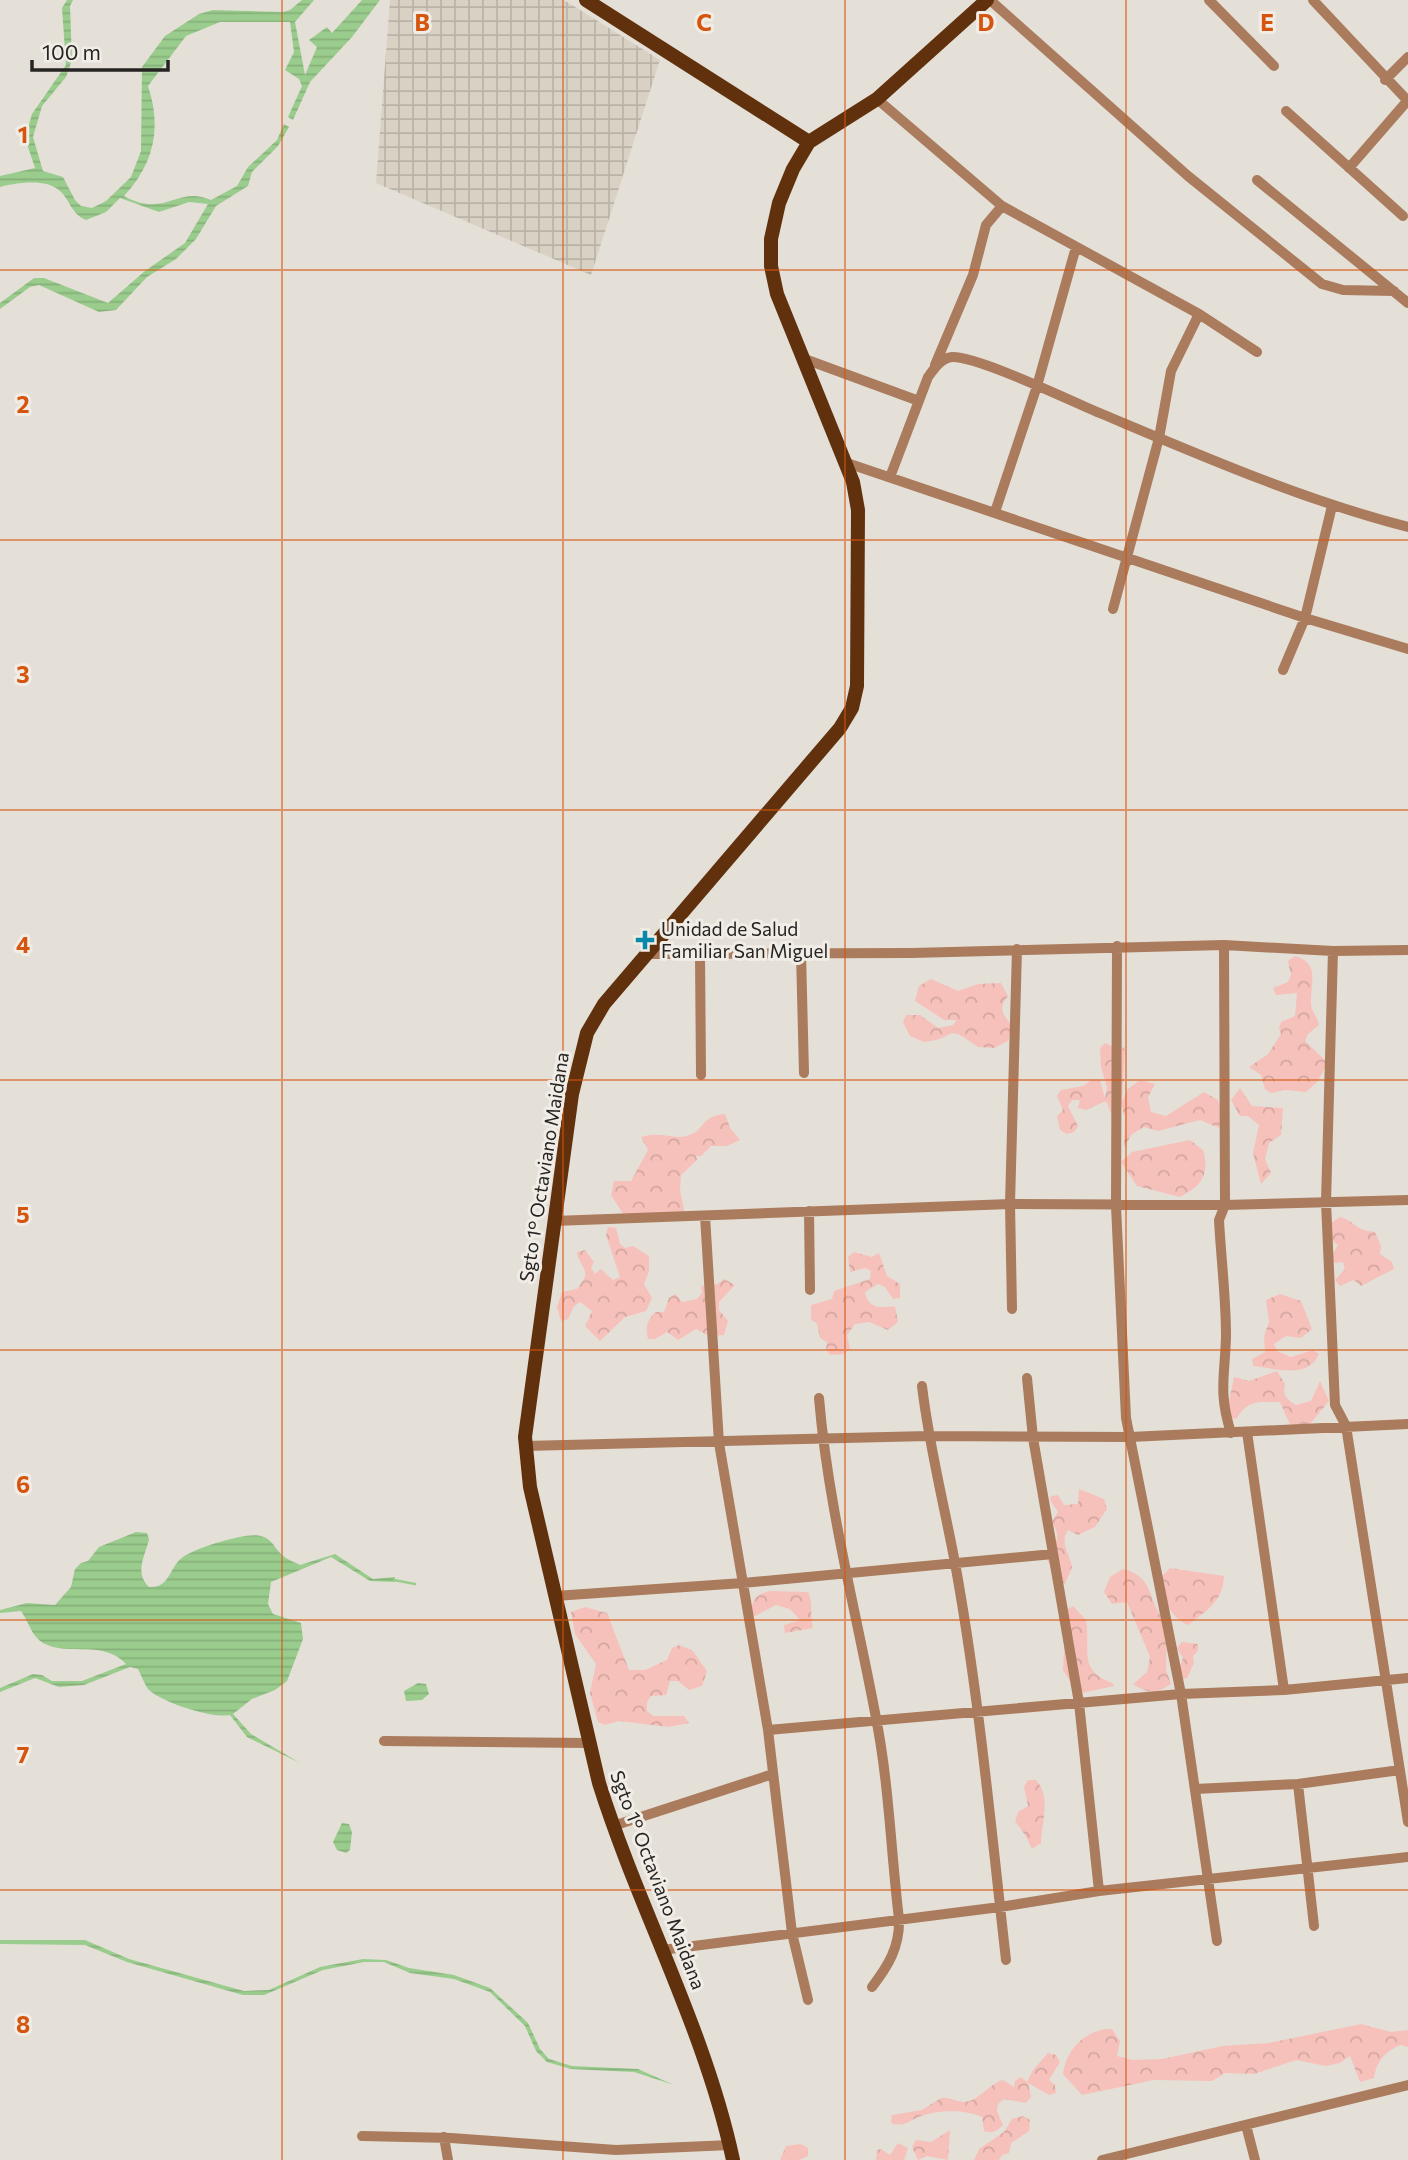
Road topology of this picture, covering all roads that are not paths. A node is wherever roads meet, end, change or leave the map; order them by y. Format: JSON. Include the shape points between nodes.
{"nodes":[{"id":1,"x":586,"y":0,"type":"edge"},
{"id":2,"x":988,"y":0,"type":"edge"},
{"id":3,"x":1209,"y":0,"type":"edge"},
{"id":4,"x":1317,"y":1,"type":"edge"},
{"id":5,"x":1408,"y":57,"type":"edge"},
{"id":6,"x":1274,"y":66,"type":"dead end"},
{"id":7,"x":1385,"y":80,"type":"junction"},
{"id":8,"x":877,"y":99,"type":"junction"},
{"id":9,"x":1408,"y":100,"type":"edge"},
{"id":10,"x":1286,"y":111,"type":"dead end"},
{"id":11,"x":809,"y":142,"type":"junction"},
{"id":12,"x":1349,"y":168,"type":"junction"},
{"id":13,"x":1257,"y":180,"type":"dead end"},
{"id":14,"x":1002,"y":206,"type":"junction"},
{"id":15,"x":1403,"y":216,"type":"dead end"},
{"id":16,"x":1076,"y":247,"type":"junction"},
{"id":17,"x":1394,"y":292,"type":"junction"},
{"id":18,"x":1408,"y":303,"type":"edge"},
{"id":19,"x":1199,"y":314,"type":"junction"},
{"id":20,"x":1258,"y":352,"type":"dead end"},
{"id":21,"x":802,"y":359,"type":"junction"},
{"id":22,"x":933,"y":371,"type":"junction"},
{"id":23,"x":1037,"y":386,"type":"junction"},
{"id":24,"x":919,"y":401,"type":"junction"},
{"id":25,"x":1159,"y":438,"type":"junction"},
{"id":26,"x":847,"y":463,"type":"junction"},
{"id":27,"x":890,"y":477,"type":"junction"},
{"id":28,"x":1332,"y":506,"type":"junction"},
{"id":29,"x":995,"y":512,"type":"junction"},
{"id":30,"x":1408,"y":527,"type":"edge"},
{"id":31,"x":1127,"y":556,"type":"junction"},
{"id":32,"x":1113,"y":609,"type":"dead end"},
{"id":33,"x":1305,"y":618,"type":"junction"},
{"id":34,"x":1408,"y":649,"type":"edge"},
{"id":35,"x":1283,"y":670,"type":"dead end"},
{"id":36,"x":1224,"y":945,"type":"junction"},
{"id":37,"x":1117,"y":946,"type":"junction"},
{"id":38,"x":1017,"y":949,"type":"junction"},
{"id":39,"x":1408,"y":950,"type":"edge"},
{"id":40,"x":1333,"y":951,"type":"junction"},
{"id":41,"x":801,"y":953,"type":"junction"},
{"id":42,"x":646,"y":954,"type":"junction"},
{"id":43,"x":700,"y":954,"type":"junction"},
{"id":44,"x":804,"y":1073,"type":"dead end"},
{"id":45,"x":701,"y":1075,"type":"dead end"},
{"id":46,"x":1408,"y":1200,"type":"edge"},
{"id":47,"x":1326,"y":1202,"type":"junction"},
{"id":48,"x":1010,"y":1204,"type":"junction"},
{"id":49,"x":1225,"y":1205,"type":"junction"},
{"id":50,"x":1116,"y":1206,"type":"junction"},
{"id":51,"x":809,"y":1211,"type":"junction"},
{"id":52,"x":705,"y":1216,"type":"junction"},
{"id":53,"x":554,"y":1221,"type":"junction"},
{"id":54,"x":810,"y":1290,"type":"dead end"},
{"id":55,"x":1012,"y":1309,"type":"dead end"},
{"id":56,"x":1027,"y":1378,"type":"dead end"},
{"id":57,"x":922,"y":1385,"type":"dead end"},
{"id":58,"x":819,"y":1398,"type":"dead end"},
{"id":59,"x":1408,"y":1424,"type":"edge"},
{"id":60,"x":1346,"y":1426,"type":"junction"},
{"id":61,"x":1247,"y":1432,"type":"junction"},
{"id":62,"x":1231,"y":1433,"type":"junction"},
{"id":63,"x":928,"y":1436,"type":"junction"},
{"id":64,"x":1130,"y":1437,"type":"junction"},
{"id":65,"x":1033,"y":1438,"type":"junction"},
{"id":66,"x":822,"y":1441,"type":"junction"},
{"id":67,"x":719,"y":1443,"type":"junction"},
{"id":68,"x":525,"y":1446,"type":"junction"},
{"id":69,"x":1053,"y":1554,"type":"junction"},
{"id":70,"x":955,"y":1563,"type":"junction"},
{"id":71,"x":845,"y":1572,"type":"junction"},
{"id":72,"x":743,"y":1583,"type":"junction"},
{"id":73,"x":555,"y":1596,"type":"junction"},
{"id":74,"x":1408,"y":1678,"type":"edge"},
{"id":75,"x":1387,"y":1680,"type":"junction"},
{"id":76,"x":1284,"y":1690,"type":"junction"},
{"id":77,"x":1181,"y":1694,"type":"junction"},
{"id":78,"x":1079,"y":1703,"type":"junction"},
{"id":79,"x":978,"y":1712,"type":"junction"},
{"id":80,"x":877,"y":1721,"type":"junction"},
{"id":81,"x":768,"y":1730,"type":"junction"},
{"id":82,"x":384,"y":1741,"type":"dead end"},
{"id":83,"x":589,"y":1743,"type":"junction"},
{"id":84,"x":1400,"y":1770,"type":"junction"},
{"id":85,"x":773,"y":1774,"type":"junction"},
{"id":86,"x":1298,"y":1784,"type":"junction"},
{"id":87,"x":1195,"y":1789,"type":"junction"},
{"id":88,"x":1408,"y":1822,"type":"edge"},
{"id":89,"x":613,"y":1826,"type":"junction"},
{"id":90,"x":1408,"y":1857,"type":"edge"},
{"id":91,"x":1309,"y":1868,"type":"junction"},
{"id":92,"x":1208,"y":1880,"type":"junction"},
{"id":93,"x":1099,"y":1891,"type":"junction"},
{"id":94,"x":1000,"y":1907,"type":"junction"},
{"id":95,"x":899,"y":1919,"type":"junction"},
{"id":96,"x":1314,"y":1926,"type":"dead end"},
{"id":97,"x":792,"y":1933,"type":"junction"},
{"id":98,"x":1217,"y":1941,"type":"dead end"},
{"id":99,"x":662,"y":1950,"type":"junction"},
{"id":100,"x":1006,"y":1960,"type":"dead end"},
{"id":101,"x":872,"y":1987,"type":"dead end"},
{"id":102,"x":808,"y":2000,"type":"dead end"},
{"id":103,"x":1408,"y":2085,"type":"edge"},
{"id":104,"x":1247,"y":2125,"type":"junction"},
{"id":105,"x":362,"y":2136,"type":"dead end"},
{"id":106,"x":444,"y":2137,"type":"junction"},
{"id":107,"x":730,"y":2145,"type":"junction"},
{"id":108,"x":448,"y":2160,"type":"edge"},
{"id":109,"x":733,"y":2160,"type":"edge"},
{"id":110,"x":1102,"y":2160,"type":"edge"},
{"id":111,"x":1255,"y":2160,"type":"edge"}],
"edges":[{"from":1,"to":11,"type":"main road"},
{"from":2,"to":8,"type":"main road"},
{"from":2,"to":17,"type":"street","via":[[1188,176],[1322,284],[1343,290]]},
{"from":3,"to":6,"type":"street"},
{"from":4,"to":7,"type":"street"},
{"from":5,"to":7,"type":"street"},
{"from":7,"to":9,"type":"street"},
{"from":8,"to":11,"type":"main road"},
{"from":8,"to":14,"type":"street"},
{"from":9,"to":12,"type":"street"},
{"from":10,"to":12,"type":"street"},
{"from":11,"to":21,"type":"main road","name":"Sgto 1° Octaviano Maidana","via":[[789,180],[771,239],[777,294]]},
{"from":12,"to":15,"type":"street"},
{"from":13,"to":17,"type":"street"},
{"from":14,"to":16,"type":"street"},
{"from":14,"to":22,"type":"street","via":[[986,225],[973,275]]},
{"from":16,"to":19,"type":"street"},
{"from":16,"to":23,"type":"street"},
{"from":17,"to":18,"type":"street"},
{"from":19,"to":20,"type":"street"},
{"from":19,"to":25,"type":"street","via":[[1171,371]]},
{"from":21,"to":24,"type":"street"},
{"from":21,"to":26,"type":"main road","name":"Sgto 1° Octaviano Maidana"},
{"from":22,"to":23,"type":"street","via":[[949,357],[964,359]]},
{"from":22,"to":24,"type":"street"},
{"from":23,"to":25,"type":"street"},
{"from":23,"to":29,"type":"street"},
{"from":24,"to":27,"type":"street"},
{"from":25,"to":28,"type":"street"},
{"from":25,"to":31,"type":"street"},
{"from":26,"to":27,"type":"street"},
{"from":26,"to":42,"type":"main road","name":"Sgto 1° Octaviano Maidana","via":[[858,510],[858,686],[852,708],[840,728]]},
{"from":27,"to":29,"type":"street"},
{"from":28,"to":30,"type":"street"},
{"from":28,"to":33,"type":"street"},
{"from":29,"to":31,"type":"street"},
{"from":31,"to":32,"type":"street"},
{"from":31,"to":33,"type":"street"},
{"from":33,"to":34,"type":"street"},
{"from":33,"to":35,"type":"street"},
{"from":36,"to":37,"type":"street"},
{"from":36,"to":40,"type":"street"},
{"from":36,"to":49,"type":"street"},
{"from":37,"to":38,"type":"street"},
{"from":37,"to":50,"type":"street"},
{"from":38,"to":41,"type":"street"},
{"from":38,"to":48,"type":"street"},
{"from":39,"to":40,"type":"street"},
{"from":40,"to":47,"type":"street"},
{"from":41,"to":43,"type":"street"},
{"from":41,"to":44,"type":"street"},
{"from":42,"to":43,"type":"street"},
{"from":42,"to":53,"type":"main road","name":"Sgto 1° Octaviano Maidana","via":[[604,1004],[587,1033],[572,1094]]},
{"from":43,"to":45,"type":"street"},
{"from":46,"to":47,"type":"street"},
{"from":47,"to":49,"type":"street"},
{"from":47,"to":60,"type":"street","via":[[1335,1405]]},
{"from":48,"to":50,"type":"street"},
{"from":48,"to":51,"type":"street"},
{"from":48,"to":55,"type":"street"},
{"from":49,"to":50,"type":"street"},
{"from":49,"to":62,"type":"street","via":[[1219,1220],[1226,1336],[1221,1382]]},
{"from":50,"to":64,"type":"street"},
{"from":51,"to":52,"type":"street"},
{"from":51,"to":54,"type":"street"},
{"from":52,"to":53,"type":"street"},
{"from":52,"to":67,"type":"street"},
{"from":53,"to":68,"type":"main road","name":"Sgto 1° Octaviano Maidana"},
{"from":56,"to":65,"type":"street"},
{"from":57,"to":63,"type":"street"},
{"from":58,"to":66,"type":"street"},
{"from":59,"to":60,"type":"street"},
{"from":60,"to":61,"type":"street"},
{"from":60,"to":75,"type":"street"},
{"from":61,"to":62,"type":"street"},
{"from":61,"to":76,"type":"street"},
{"from":62,"to":64,"type":"street"},
{"from":63,"to":65,"type":"street"},
{"from":63,"to":66,"type":"street"},
{"from":63,"to":70,"type":"street"},
{"from":64,"to":65,"type":"street"},
{"from":64,"to":77,"type":"street"},
{"from":65,"to":69,"type":"street"},
{"from":66,"to":67,"type":"street"},
{"from":66,"to":71,"type":"street"},
{"from":67,"to":68,"type":"street"},
{"from":67,"to":72,"type":"street"},
{"from":68,"to":73,"type":"main road","name":"Sgto 1° Octaviano Maidana"},
{"from":69,"to":70,"type":"street"},
{"from":69,"to":78,"type":"street"},
{"from":70,"to":71,"type":"street"},
{"from":70,"to":79,"type":"street"},
{"from":71,"to":72,"type":"street"},
{"from":71,"to":80,"type":"street"},
{"from":72,"to":73,"type":"street"},
{"from":72,"to":81,"type":"street"},
{"from":73,"to":83,"type":"main road","name":"Sgto 1° Octaviano Maidana"},
{"from":74,"to":75,"type":"street"},
{"from":75,"to":76,"type":"street"},
{"from":75,"to":84,"type":"street"},
{"from":76,"to":77,"type":"street"},
{"from":77,"to":78,"type":"street"},
{"from":77,"to":87,"type":"street"},
{"from":78,"to":79,"type":"street"},
{"from":78,"to":93,"type":"street"},
{"from":79,"to":80,"type":"street"},
{"from":79,"to":94,"type":"street"},
{"from":80,"to":81,"type":"street"},
{"from":80,"to":95,"type":"street"},
{"from":81,"to":85,"type":"street"},
{"from":82,"to":83,"type":"street"},
{"from":83,"to":89,"type":"main road","name":"Sgto 1° Octaviano Maidana"},
{"from":84,"to":86,"type":"street"},
{"from":84,"to":88,"type":"street"},
{"from":85,"to":89,"type":"street"},
{"from":85,"to":97,"type":"street"},
{"from":86,"to":87,"type":"street"},
{"from":86,"to":91,"type":"street"},
{"from":87,"to":92,"type":"street"},
{"from":89,"to":99,"type":"main road","name":"Sgto 1° Octaviano Maidana"},
{"from":90,"to":91,"type":"street"},
{"from":91,"to":92,"type":"street"},
{"from":91,"to":96,"type":"street"},
{"from":92,"to":93,"type":"street"},
{"from":92,"to":98,"type":"street"},
{"from":93,"to":94,"type":"street"},
{"from":94,"to":95,"type":"street"},
{"from":94,"to":100,"type":"street"},
{"from":95,"to":97,"type":"street"},
{"from":95,"to":101,"type":"street","via":[[900,1938]]},
{"from":97,"to":99,"type":"street"},
{"from":97,"to":102,"type":"street"},
{"from":99,"to":107,"type":"main road","name":"Sgto 1° Octaviano Maidana","via":[[705,2057]]},
{"from":103,"to":104,"type":"street"},
{"from":104,"to":110,"type":"street"},
{"from":104,"to":111,"type":"street"},
{"from":105,"to":106,"type":"street"},
{"from":106,"to":107,"type":"street","via":[[616,2150]]},
{"from":106,"to":108,"type":"street"},
{"from":107,"to":109,"type":"main road","name":"Sgto 1° Octaviano Maidana"}]}
